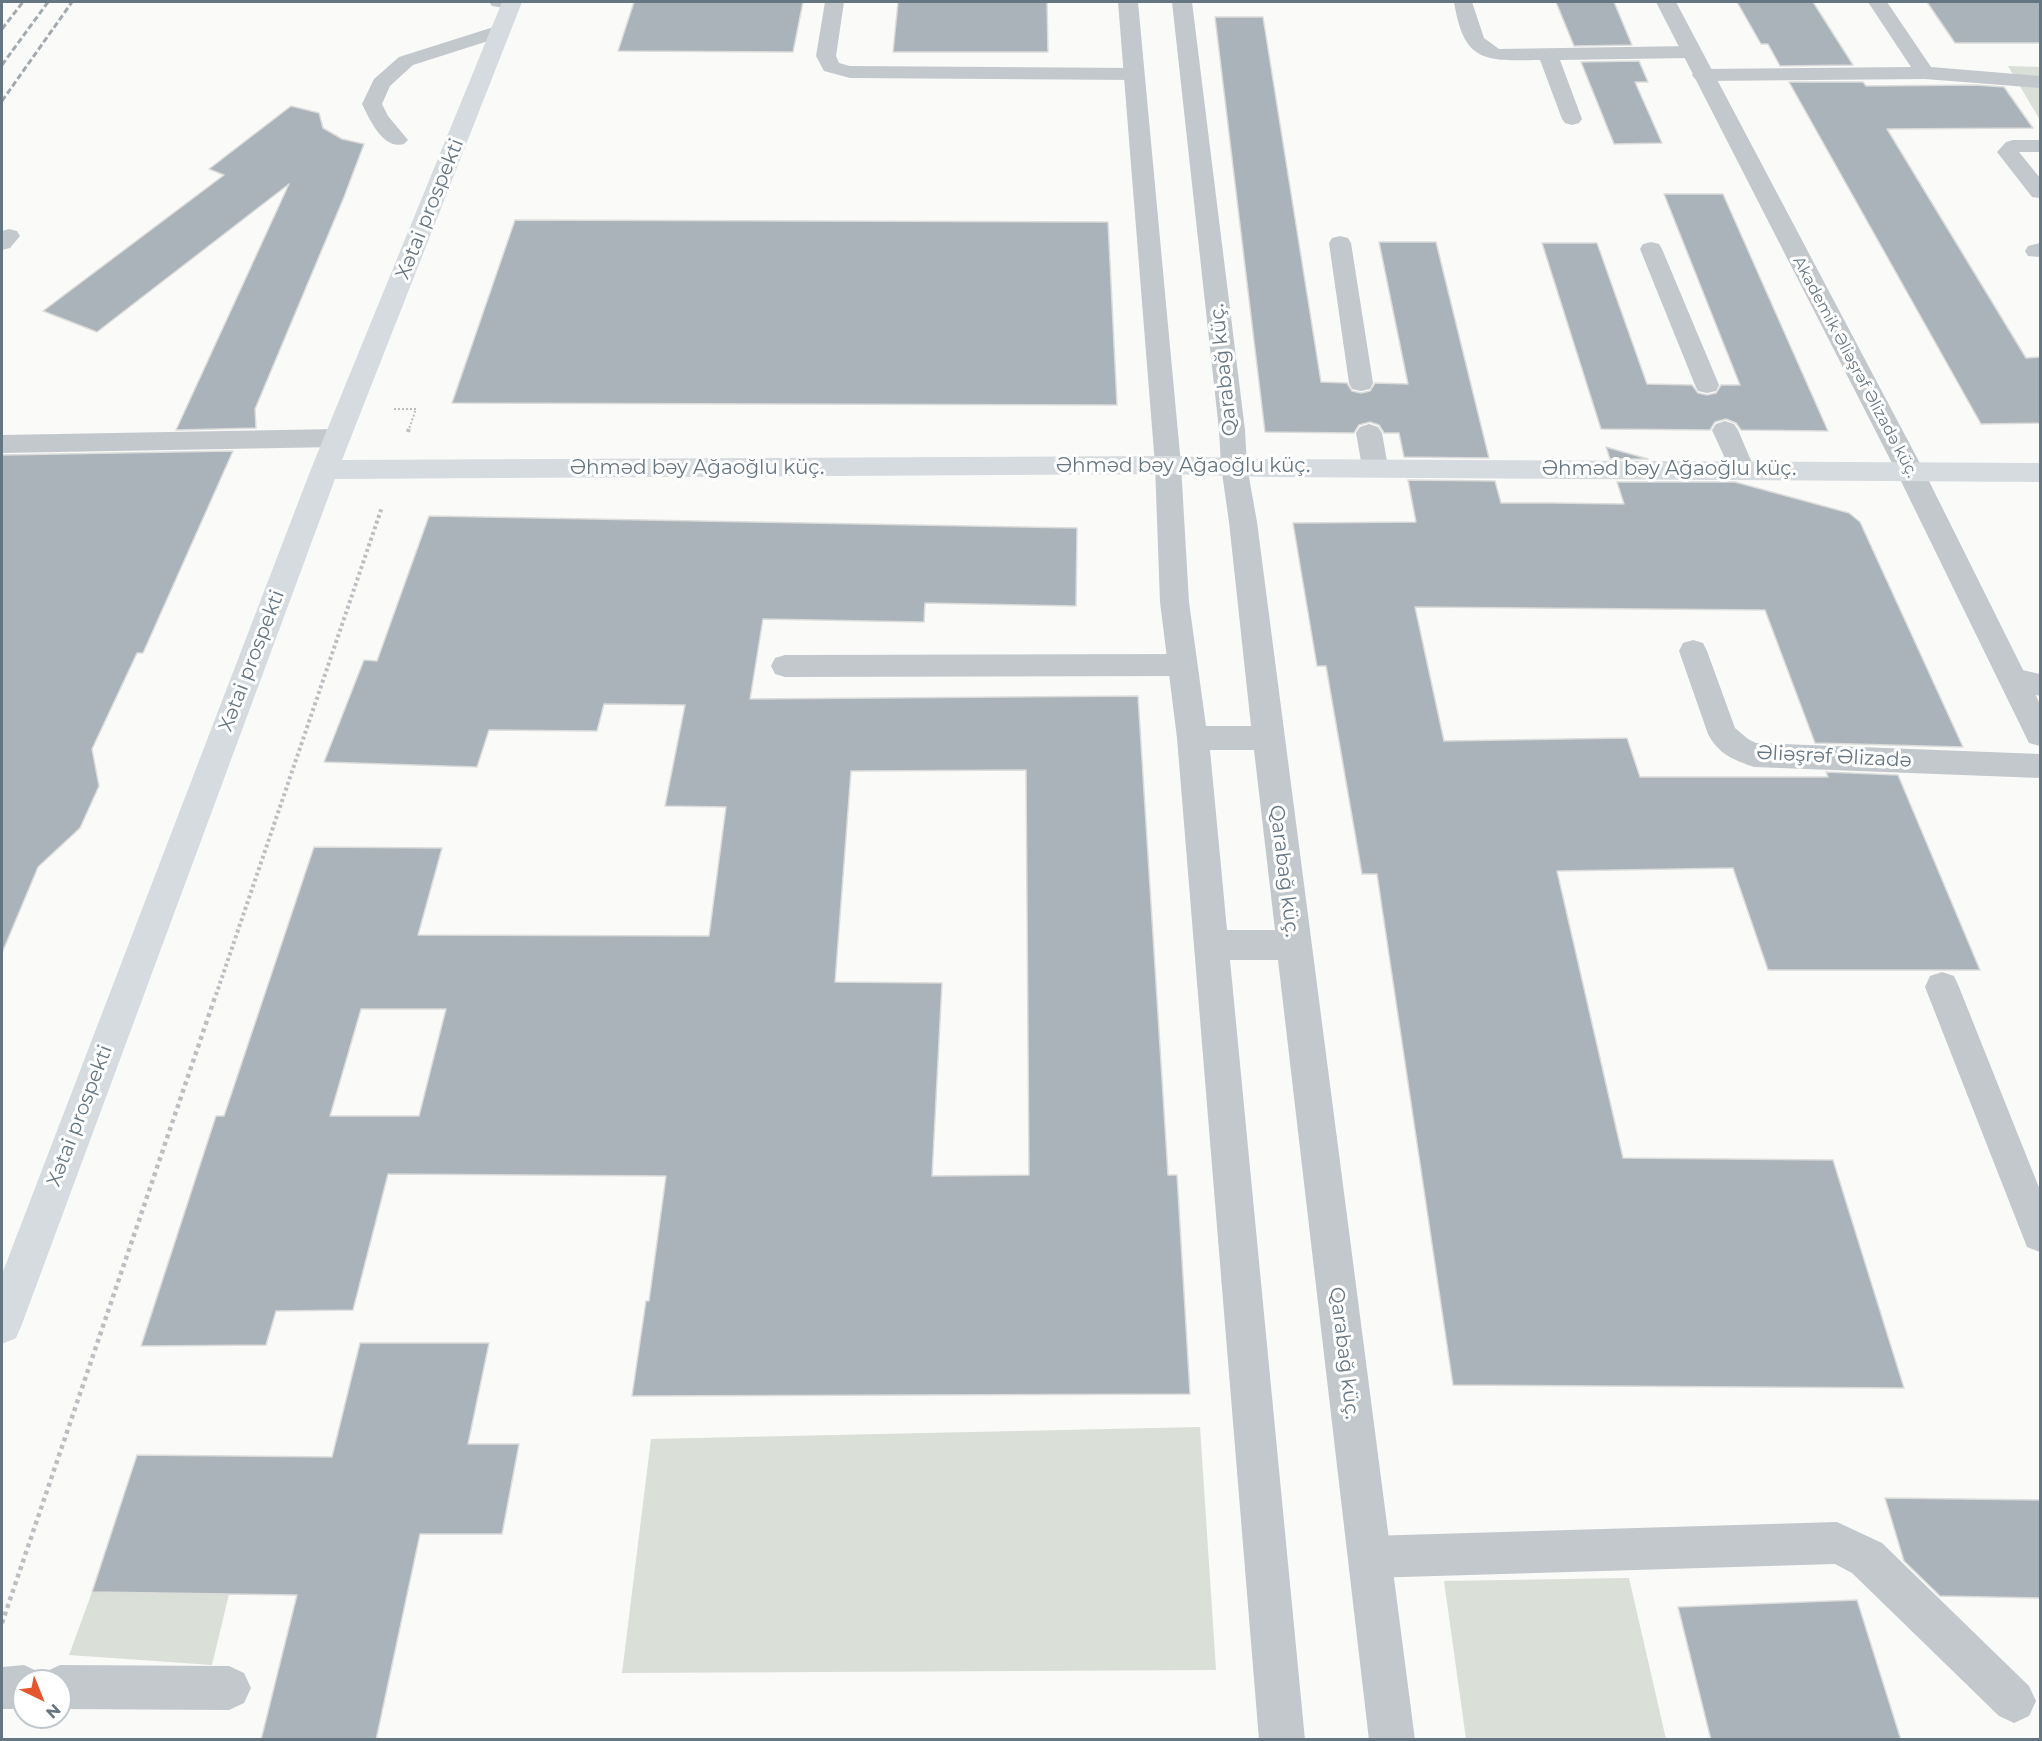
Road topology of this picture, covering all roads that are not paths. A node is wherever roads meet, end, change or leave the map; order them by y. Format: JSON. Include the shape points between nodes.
{"nodes":[{"id":1,"x":508,"y":2,"type":"edge"},
{"id":2,"x":834,"y":2,"type":"edge"},
{"id":3,"x":1128,"y":2,"type":"edge"},
{"id":4,"x":1182,"y":2,"type":"edge"},
{"id":5,"x":1463,"y":2,"type":"edge"},
{"id":6,"x":1666,"y":2,"type":"edge"},
{"id":7,"x":1878,"y":2,"type":"edge"},
{"id":8,"x":500,"y":31,"type":"junction"},
{"id":9,"x":1690,"y":52,"type":"junction"},
{"id":10,"x":1547,"y":53,"type":"junction"},
{"id":11,"x":1924,"y":73,"type":"junction"},
{"id":12,"x":1134,"y":74,"type":"junction"},
{"id":13,"x":1702,"y":75,"type":"junction"},
{"id":14,"x":2040,"y":82,"type":"edge"},
{"id":15,"x":1572,"y":119,"type":"dead end"},
{"id":16,"x":397,"y":140,"type":"dead end"},
{"id":17,"x":2040,"y":146,"type":"edge"},
{"id":18,"x":2040,"y":192,"type":"edge"},
{"id":19,"x":1340,"y":243,"type":"dead end"},
{"id":20,"x":1651,"y":249,"type":"dead end"},
{"id":21,"x":1361,"y":383,"type":"dead end"},
{"id":22,"x":1707,"y":385,"type":"dead end"},
{"id":23,"x":1725,"y":430,"type":"dead end"},
{"id":24,"x":1369,"y":433,"type":"dead end"},
{"id":25,"x":337,"y":438,"type":"junction"},
{"id":26,"x":2,"y":444,"type":"edge"},
{"id":27,"x":1168,"y":465,"type":"junction"},
{"id":28,"x":1234,"y":466,"type":"junction"},
{"id":29,"x":1375,"y":467,"type":"junction"},
{"id":30,"x":325,"y":469,"type":"junction"},
{"id":31,"x":1742,"y":470,"type":"junction"},
{"id":32,"x":1910,"y":471,"type":"junction"},
{"id":33,"x":2040,"y":473,"type":"edge"},
{"id":34,"x":1693,"y":651,"type":"dead end"},
{"id":35,"x":1181,"y":665,"type":"junction"},
{"id":36,"x":785,"y":666,"type":"dead end"},
{"id":37,"x":2027,"y":682,"type":"edge"},
{"id":38,"x":2040,"y":734,"type":"edge"},
{"id":39,"x":1193,"y":738,"type":"junction"},
{"id":40,"x":1268,"y":738,"type":"junction"},
{"id":41,"x":2040,"y":766,"type":"edge"},
{"id":42,"x":1211,"y":945,"type":"junction"},
{"id":43,"x":1294,"y":945,"type":"junction"},
{"id":44,"x":1942,"y":987,"type":"dead end"},
{"id":45,"x":2040,"y":1234,"type":"edge"},
{"id":46,"x":2,"y":1324,"type":"edge"},
{"id":47,"x":1369,"y":1557,"type":"junction"},
{"id":48,"x":72,"y":1687,"type":"edge"},
{"id":49,"x":229,"y":1688,"type":"dead end"},
{"id":50,"x":2014,"y":1701,"type":"dead end"},
{"id":51,"x":1282,"y":1740,"type":"edge"},
{"id":52,"x":1392,"y":1740,"type":"edge"}],
"edges":[{"from":1,"to":8,"type":"main road","name":"Xətai prospekti"},
{"from":2,"to":12,"type":"lane","via":[[826,56],[831,67],[850,72]]},
{"from":3,"to":12,"type":"street"},
{"from":4,"to":28,"type":"street","name":"Qarabağ küç."},
{"from":5,"to":10,"type":"lane","via":[[1476,44],[1485,51],[1496,55]]},
{"from":6,"to":9,"type":"street","name":"Akademik Əliəşrəf Əlizadə küç."},
{"from":7,"to":11,"type":"lane"},
{"from":8,"to":16,"type":"lane","via":[[406,61],[381,83],[372,104]]},
{"from":8,"to":25,"type":"main road","name":"Xətai prospekti"},
{"from":9,"to":10,"type":"lane"},
{"from":9,"to":13,"type":"street","name":"Akademik Əliəşrəf Əlizadə küç."},
{"from":10,"to":15,"type":"lane"},
{"from":11,"to":13,"type":"lane"},
{"from":11,"to":14,"type":"lane"},
{"from":12,"to":27,"type":"street"},
{"from":13,"to":32,"type":"street","name":"Akademik Əliəşrəf Əlizadə küç."},
{"from":17,"to":18,"type":"lane","via":[[2013,146],[2008,152]]},
{"from":19,"to":21,"type":"lane"},
{"from":20,"to":22,"type":"lane"},
{"from":23,"to":31,"type":"lane"},
{"from":24,"to":29,"type":"lane"},
{"from":25,"to":26,"type":"lane"},
{"from":25,"to":30,"type":"main road","name":"Xətai prospekti"},
{"from":27,"to":28,"type":"main road","name":"Əhməd bəy Ağaoğlu küç."},
{"from":27,"to":30,"type":"main road","name":"Əhməd bəy Ağaoğlu küç."},
{"from":27,"to":35,"type":"street","via":[[1168,520]]},
{"from":28,"to":29,"type":"main road","name":"Əhməd bəy Ağaoğlu küç."},
{"from":28,"to":40,"type":"street","name":"Qarabağ küç."},
{"from":29,"to":31,"type":"main road","name":"Əhməd bəy Ağaoğlu küç."},
{"from":30,"to":46,"type":"main road","name":"Xətai prospekti"},
{"from":31,"to":32,"type":"main road","name":"Əhməd bəy Ağaoğlu küç."},
{"from":32,"to":33,"type":"main road","name":"Əhməd bəy Ağaoğlu küç."},
{"from":32,"to":37,"type":"street","name":"Akademik Əliəşrəf Əlizadə küç."},
{"from":34,"to":41,"type":"lane","name":"Əliəşrəf Əlizadə","via":[[1723,734],[1754,755]]},
{"from":35,"to":36,"type":"lane"},
{"from":35,"to":39,"type":"street"},
{"from":37,"to":38,"type":"street","name":"Akademik Əliəşrəf Əlizadə küç."},
{"from":39,"to":40,"type":"street"},
{"from":39,"to":42,"type":"street"},
{"from":40,"to":43,"type":"street","name":"Qarabağ küç."},
{"from":42,"to":43,"type":"street"},
{"from":42,"to":51,"type":"street"},
{"from":43,"to":47,"type":"street","name":"Qarabağ küç."},
{"from":44,"to":45,"type":"lane"},
{"from":47,"to":50,"type":"lane","via":[[1837,1543],[1867,1558]]},
{"from":47,"to":52,"type":"street","name":"Qarabağ küç."},
{"from":48,"to":49,"type":"lane"}]}
